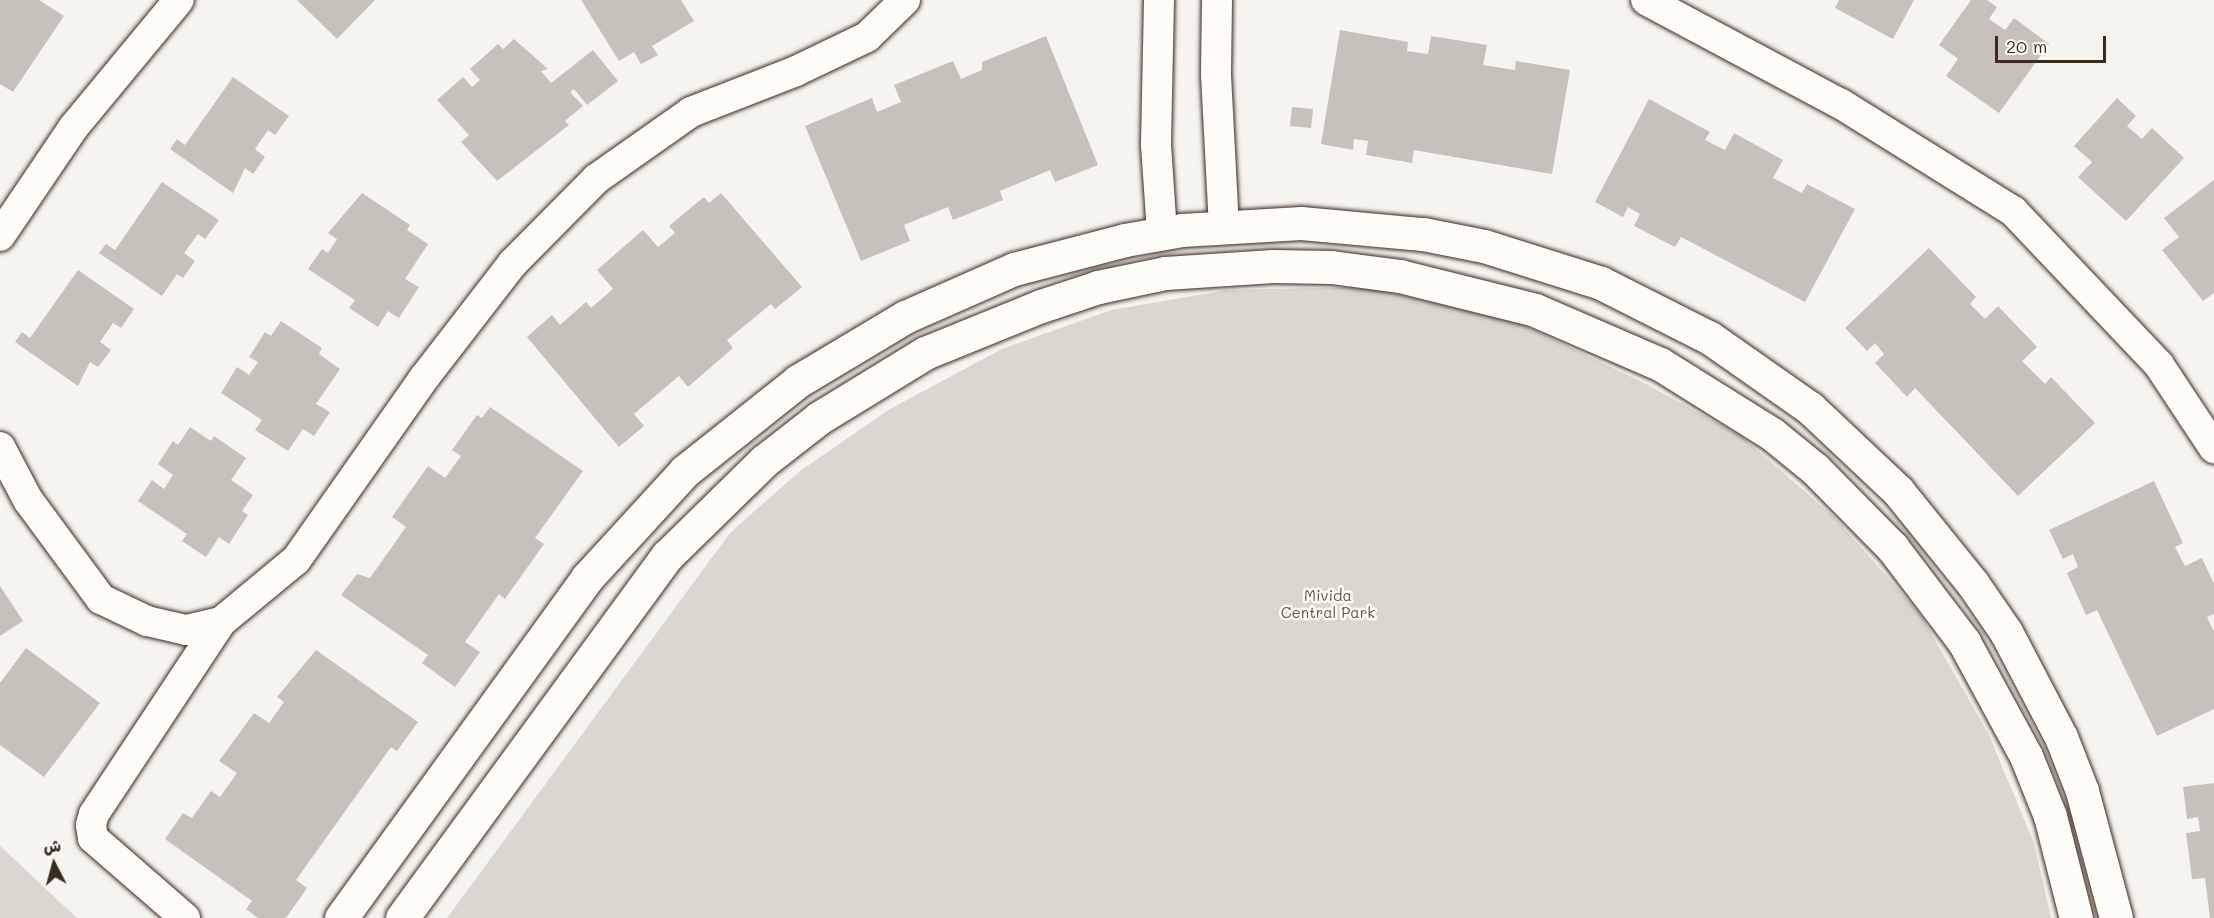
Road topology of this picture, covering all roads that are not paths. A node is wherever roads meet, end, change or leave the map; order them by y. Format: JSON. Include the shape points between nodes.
{"nodes":[{"id":1,"x":178,"y":0,"type":"edge"},
{"id":2,"x":905,"y":0,"type":"edge"},
{"id":3,"x":1159,"y":0,"type":"edge"},
{"id":4,"x":1217,"y":0,"type":"edge"},
{"id":5,"x":1646,"y":0,"type":"edge"},
{"id":6,"x":1224,"y":226,"type":"junction"},
{"id":7,"x":1162,"y":234,"type":"junction"},
{"id":8,"x":0,"y":236,"type":"edge"},
{"id":9,"x":0,"y":447,"type":"edge"},
{"id":10,"x":2214,"y":448,"type":"edge"},
{"id":11,"x":221,"y":622,"type":"junction"},
{"id":12,"x":185,"y":918,"type":"edge"},
{"id":13,"x":341,"y":918,"type":"edge"},
{"id":14,"x":402,"y":918,"type":"edge"},
{"id":15,"x":2076,"y":918,"type":"edge"},
{"id":16,"x":2116,"y":918,"type":"edge"}],
"edges":[{"from":1,"to":8,"type":"street","via":[[73,128]]},
{"from":2,"to":11,"type":"street","via":[[867,37],[796,71],[691,112],[596,179],[513,263],[424,378],[296,560]]},
{"from":3,"to":7,"type":"street","via":[[1156,144]]},
{"from":4,"to":6,"type":"street","via":[[1216,75]]},
{"from":5,"to":10,"type":"street","via":[[1842,104],[2013,211],[2159,365]]},
{"from":6,"to":7,"type":"street"},
{"from":6,"to":16,"type":"street","via":[[1362,226],[1474,244],[1543,263],[1600,283],[1665,314],[1761,371],[1802,401],[1856,447],[1898,491],[2006,632],[2074,769],[2100,847]]},
{"from":7,"to":13,"type":"street","via":[[1069,253],[961,290],[850,347],[740,424],[649,508],[587,578]]},
{"from":9,"to":11,"type":"street","via":[[28,500],[101,599],[147,621],[186,630]]},
{"from":11,"to":12,"type":"street","via":[[94,814],[91,825],[93,838]]},
{"from":14,"to":15,"type":"street","via":[[667,556],[756,468],[819,418],[925,353],[1041,306],[1098,287],[1165,273],[1273,266],[1332,267],[1400,276],[1468,290],[1535,310],[1660,364],[1772,434],[1815,469],[1892,547],[1964,642],[2030,766],[2050,816]]}]}
